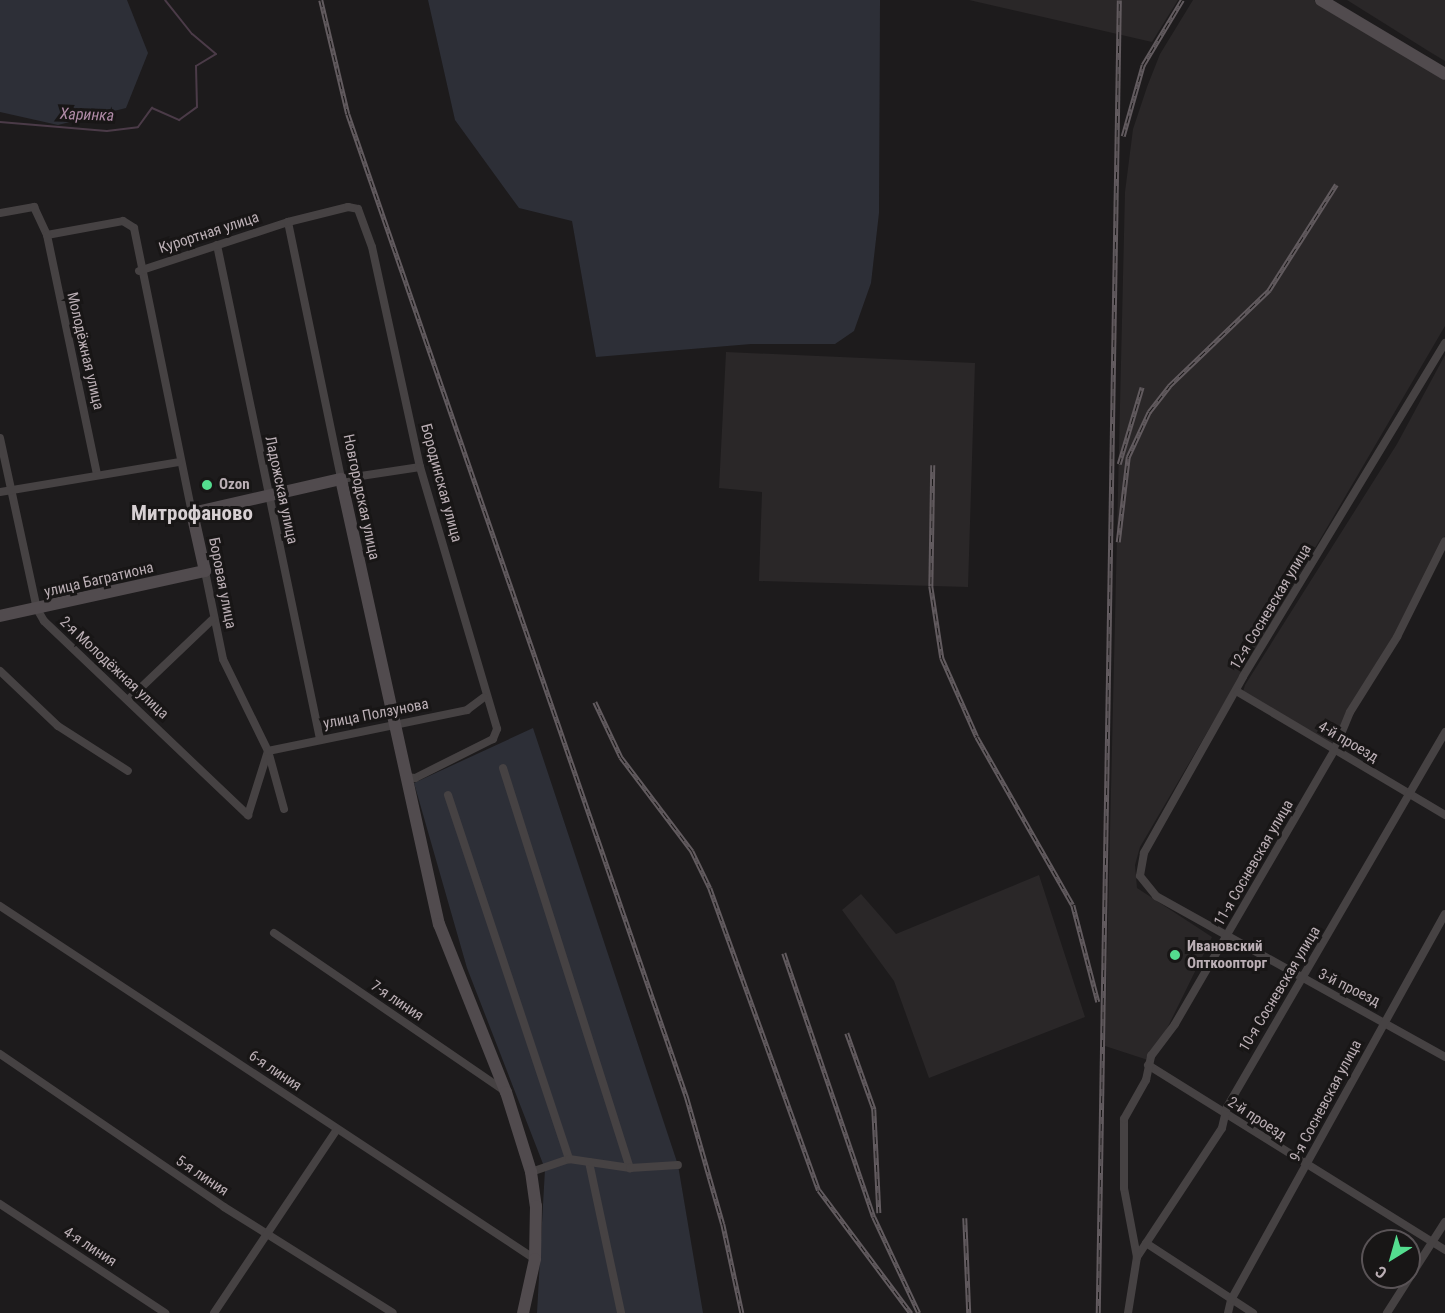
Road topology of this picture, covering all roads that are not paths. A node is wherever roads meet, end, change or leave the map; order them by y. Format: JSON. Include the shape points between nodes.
{"nodes":[{"id":1,"x":1321,"y":0,"type":"edge"},
{"id":2,"x":1445,"y":74,"type":"edge"},
{"id":3,"x":0,"y":213,"type":"edge"},
{"id":4,"x":288,"y":222,"type":"junction"},
{"id":5,"x":47,"y":235,"type":"junction"},
{"id":6,"x":217,"y":245,"type":"junction"},
{"id":7,"x":139,"y":271,"type":"junction"},
{"id":8,"x":1445,"y":343,"type":"edge"},
{"id":9,"x":0,"y":438,"type":"edge"},
{"id":10,"x":179,"y":462,"type":"junction"},
{"id":11,"x":420,"y":467,"type":"junction"},
{"id":12,"x":97,"y":474,"type":"junction"},
{"id":13,"x":341,"y":479,"type":"junction"},
{"id":14,"x":12,"y":490,"type":"junction"},
{"id":15,"x":0,"y":492,"type":"edge"},
{"id":16,"x":268,"y":497,"type":"junction"},
{"id":17,"x":192,"y":513,"type":"junction"},
{"id":18,"x":1445,"y":542,"type":"edge"},
{"id":19,"x":205,"y":571,"type":"junction"},
{"id":20,"x":37,"y":609,"type":"junction"},
{"id":21,"x":0,"y":616,"type":"edge"},
{"id":22,"x":212,"y":620,"type":"junction"},
{"id":23,"x":0,"y":671,"type":"edge"},
{"id":24,"x":1238,"y":692,"type":"junction"},
{"id":25,"x":484,"y":697,"type":"junction"},
{"id":26,"x":129,"y":699,"type":"junction"},
{"id":27,"x":394,"y":723,"type":"junction"},
{"id":28,"x":1445,"y":732,"type":"edge"},
{"id":29,"x":320,"y":739,"type":"junction"},
{"id":30,"x":268,"y":751,"type":"junction"},
{"id":31,"x":1334,"y":751,"type":"junction"},
{"id":32,"x":502,"y":768,"type":"dead end"},
{"id":33,"x":128,"y":771,"type":"dead end"},
{"id":34,"x":406,"y":777,"type":"junction"},
{"id":35,"x":1410,"y":793,"type":"junction"},
{"id":36,"x":448,"y":795,"type":"dead end"},
{"id":37,"x":284,"y":809,"type":"dead end"},
{"id":38,"x":1445,"y":815,"type":"edge"},
{"id":39,"x":1149,"y":888,"type":"joint"},
{"id":40,"x":0,"y":906,"type":"edge"},
{"id":41,"x":1445,"y":914,"type":"edge"},
{"id":42,"x":274,"y":933,"type":"dead end"},
{"id":43,"x":1227,"y":937,"type":"junction"},
{"id":44,"x":1302,"y":981,"type":"junction"},
{"id":45,"x":1383,"y":1020,"type":"junction"},
{"id":46,"x":0,"y":1054,"type":"edge"},
{"id":47,"x":1445,"y":1057,"type":"edge"},
{"id":48,"x":1149,"y":1066,"type":"junction"},
{"id":49,"x":506,"y":1092,"type":"junction"},
{"id":50,"x":1225,"y":1115,"type":"junction"},
{"id":51,"x":337,"y":1129,"type":"junction"},
{"id":52,"x":569,"y":1159,"type":"junction"},
{"id":53,"x":589,"y":1162,"type":"junction"},
{"id":54,"x":678,"y":1165,"type":"dead end"},
{"id":55,"x":1307,"y":1167,"type":"junction"},
{"id":56,"x":630,"y":1168,"type":"junction"},
{"id":57,"x":531,"y":1172,"type":"junction"},
{"id":58,"x":0,"y":1204,"type":"edge"},
{"id":59,"x":1445,"y":1222,"type":"edge"},
{"id":60,"x":269,"y":1235,"type":"junction"},
{"id":61,"x":1146,"y":1243,"type":"junction"},
{"id":62,"x":1433,"y":1243,"type":"junction"},
{"id":63,"x":1445,"y":1250,"type":"edge"},
{"id":64,"x":1137,"y":1257,"type":"junction"},
{"id":65,"x":535,"y":1259,"type":"junction"},
{"id":66,"x":1230,"y":1300,"type":"junction"},
{"id":67,"x":165,"y":1313,"type":"edge"},
{"id":68,"x":214,"y":1313,"type":"edge"},
{"id":69,"x":393,"y":1313,"type":"edge"},
{"id":70,"x":523,"y":1313,"type":"edge"},
{"id":71,"x":621,"y":1313,"type":"edge"},
{"id":72,"x":1128,"y":1313,"type":"edge"},
{"id":73,"x":1228,"y":1313,"type":"edge"},
{"id":74,"x":1253,"y":1313,"type":"edge"},
{"id":75,"x":1387,"y":1313,"type":"edge"}],
"edges":[{"from":1,"to":2,"type":"street"},
{"from":3,"to":5,"type":"street","via":[[32,206],[38,210]]},
{"from":4,"to":6,"type":"street","name":"Курортная улица"},
{"from":4,"to":11,"type":"street","name":"Бородинская улица","via":[[358,208],[372,247]]},
{"from":4,"to":13,"type":"street","name":"Новгородская улица"},
{"from":5,"to":7,"type":"street","name":"Боровая улица","via":[[54,230],[128,222],[135,233]]},
{"from":5,"to":12,"type":"street","name":"Молодёжная улица"},
{"from":6,"to":7,"type":"street","name":"Курортная улица"},
{"from":6,"to":16,"type":"street","name":"Ладожская улица"},
{"from":7,"to":10,"type":"street","name":"Боровая улица"},
{"from":8,"to":24,"type":"street","name":"12-я Сосневская улица"},
{"from":9,"to":14,"type":"street"},
{"from":10,"to":12,"type":"street"},
{"from":10,"to":17,"type":"street","name":"Боровая улица"},
{"from":11,"to":13,"type":"street"},
{"from":11,"to":25,"type":"street","name":"Бородинская улица","via":[[473,641]]},
{"from":12,"to":14,"type":"street"},
{"from":13,"to":16,"type":"street"},
{"from":13,"to":27,"type":"street","name":"Новгородская улица"},
{"from":14,"to":15,"type":"street"},
{"from":14,"to":20,"type":"street"},
{"from":16,"to":17,"type":"street"},
{"from":16,"to":29,"type":"street","name":"Ладожская улица"},
{"from":17,"to":19,"type":"street","name":"Боровая улица"},
{"from":18,"to":31,"type":"street","name":"11-я Сосневская улица","via":[[1397,637],[1350,712]]},
{"from":19,"to":20,"type":"street","name":"улица Багратиона"},
{"from":19,"to":22,"type":"street","name":"Боровая улица"},
{"from":20,"to":21,"type":"street","name":"улица Багратиона"},
{"from":20,"to":26,"type":"street","name":"2-я Молодёжная улица"},
{"from":22,"to":26,"type":"street"},
{"from":22,"to":30,"type":"street","name":"Боровая улица","via":[[228,675]]},
{"from":23,"to":33,"type":"street","via":[[58,726]]},
{"from":24,"to":31,"type":"street","name":"4-й проезд"},
{"from":24,"to":39,"type":"street","name":"12-я Сосневская улица","via":[[1144,853],[1140,876]]},
{"from":25,"to":27,"type":"street","name":"улица Ползунова","via":[[467,710]]},
{"from":25,"to":34,"type":"street","name":"Бородинская улица","via":[[496,723],[493,739],[415,778]]},
{"from":26,"to":30,"type":"street","name":"2-я Молодёжная улица","via":[[248,815]]},
{"from":27,"to":29,"type":"street","name":"улица Ползунова"},
{"from":27,"to":34,"type":"street","name":"Новгородская улица"},
{"from":28,"to":35,"type":"street","name":"10-я Сосневская улица"},
{"from":29,"to":30,"type":"street","name":"улица Ползунова"},
{"from":30,"to":37,"type":"street","name":"Боровая улица"},
{"from":31,"to":35,"type":"street","name":"4-й проезд"},
{"from":31,"to":43,"type":"street","name":"11-я Сосневская улица"},
{"from":32,"to":56,"type":"street"},
{"from":34,"to":49,"type":"street","name":"Новгородская улица","via":[[439,924]]},
{"from":35,"to":38,"type":"street","name":"4-й проезд"},
{"from":35,"to":44,"type":"street","name":"10-я Сосневская улица"},
{"from":36,"to":52,"type":"street"},
{"from":39,"to":43,"type":"street","name":"3-й проезд"},
{"from":40,"to":51,"type":"street","name":"6-я линия"},
{"from":41,"to":45,"type":"street","name":"9-я Сосневская улица"},
{"from":42,"to":49,"type":"street","name":"7-я линия"},
{"from":43,"to":44,"type":"street","name":"3-й проезд"},
{"from":43,"to":48,"type":"street","name":"11-я Сосневская улица","via":[[1151,1056]]},
{"from":44,"to":45,"type":"street","name":"3-й проезд"},
{"from":44,"to":50,"type":"street","name":"10-я Сосневская улица"},
{"from":45,"to":47,"type":"street","name":"3-й проезд"},
{"from":45,"to":55,"type":"street","name":"9-я Сосневская улица"},
{"from":46,"to":60,"type":"street","name":"5-я линия"},
{"from":48,"to":50,"type":"street","name":"2-й проезд"},
{"from":48,"to":64,"type":"street","name":"11-я Сосневская улица","via":[[1124,1119],[1124,1188]]},
{"from":49,"to":57,"type":"street","name":"Новгородская улица"},
{"from":50,"to":55,"type":"street","name":"2-й проезд"},
{"from":50,"to":61,"type":"street","name":"10-я Сосневская улица","via":[[1222,1128]]},
{"from":51,"to":60,"type":"street"},
{"from":51,"to":65,"type":"street","name":"6-я линия"},
{"from":52,"to":53,"type":"street"},
{"from":52,"to":57,"type":"street"},
{"from":53,"to":56,"type":"street"},
{"from":53,"to":71,"type":"street"},
{"from":54,"to":56,"type":"street"},
{"from":55,"to":62,"type":"street","name":"2-й проезд"},
{"from":55,"to":66,"type":"street","name":"9-я Сосневская улица"},
{"from":57,"to":65,"type":"street","name":"Новгородская улица","via":[[536,1206]]},
{"from":58,"to":67,"type":"street","name":"4-я линия"},
{"from":59,"to":62,"type":"street"},
{"from":60,"to":68,"type":"street"},
{"from":60,"to":69,"type":"street","name":"5-я линия"},
{"from":61,"to":64,"type":"street","name":"10-я Сосневская улица"},
{"from":61,"to":66,"type":"street"},
{"from":62,"to":63,"type":"street","name":"2-й проезд"},
{"from":62,"to":75,"type":"street"},
{"from":64,"to":72,"type":"street","name":"11-я Сосневская улица"},
{"from":65,"to":70,"type":"street","name":"Новгородская улица"},
{"from":66,"to":73,"type":"street"},
{"from":66,"to":74,"type":"street"}]}
